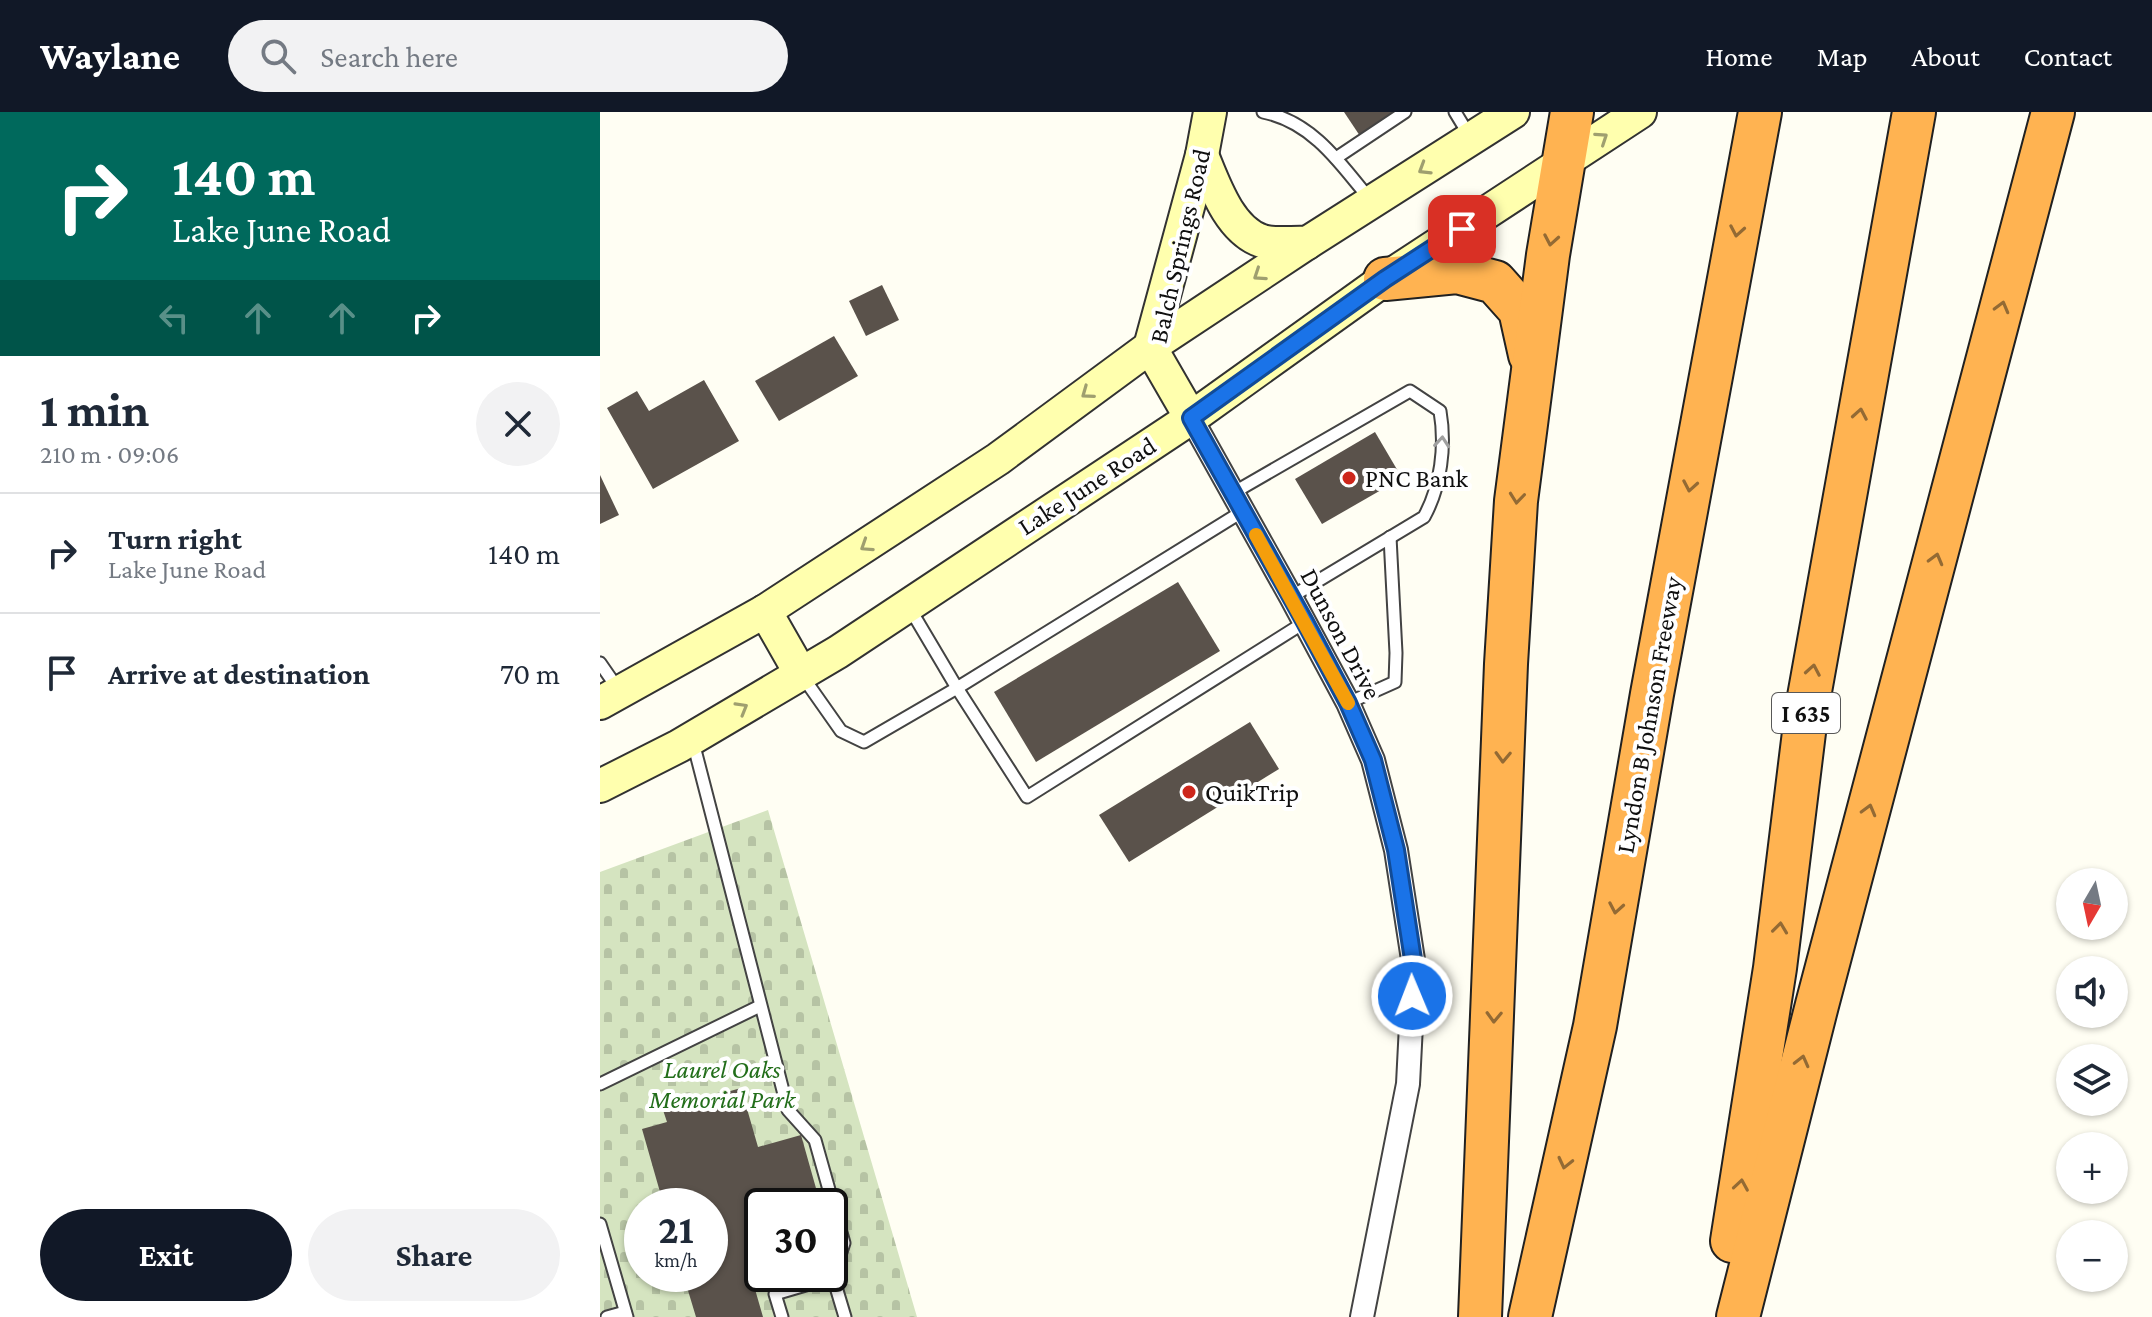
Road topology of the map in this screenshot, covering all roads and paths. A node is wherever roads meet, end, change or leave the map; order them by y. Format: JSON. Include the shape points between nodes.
{"nodes":[{"id":1,"x":1210,"y":112,"type":"edge"},
{"id":2,"x":1405,"y":112,"type":"edge"},
{"id":3,"x":1513,"y":112,"type":"edge"},
{"id":4,"x":1572,"y":112,"type":"edge"},
{"id":5,"x":1640,"y":112,"type":"edge"},
{"id":6,"x":1760,"y":112,"type":"edge"},
{"id":7,"x":1914,"y":112,"type":"edge"},
{"id":8,"x":2053,"y":112,"type":"edge"},
{"id":9,"x":1268,"y":113,"type":"edge"},
{"id":10,"x":1463,"y":125,"type":"edge"},
{"id":11,"x":1202,"y":155,"type":"junction"},
{"id":12,"x":1336,"y":158,"type":"junction"},
{"id":13,"x":1564,"y":163,"type":"junction"},
{"id":14,"x":1372,"y":202,"type":"junction"},
{"id":15,"x":1307,"y":243,"type":"junction"},
{"id":16,"x":1385,"y":279,"type":"junction"},
{"id":17,"x":1150,"y":347,"type":"junction"},
{"id":18,"x":1533,"y":367,"type":"junction"},
{"id":19,"x":1191,"y":418,"type":"junction"},
{"id":20,"x":1238,"y":502,"type":"junction"},
{"id":21,"x":1390,"y":537,"type":"junction"},
{"id":22,"x":1291,"y":597,"type":"junction"},
{"id":23,"x":908,"y":605,"type":"junction"},
{"id":24,"x":765,"y":611,"type":"junction"},
{"id":25,"x":1305,"y":622,"type":"junction"},
{"id":26,"x":600,"y":663,"type":"edge"},
{"id":27,"x":801,"y":674,"type":"junction"},
{"id":28,"x":957,"y":688,"type":"junction"},
{"id":29,"x":611,"y":698,"type":"edge"},
{"id":30,"x":1348,"y":703,"type":"junction"},
{"id":31,"x":692,"y":738,"type":"junction"},
{"id":32,"x":600,"y":786,"type":"edge"},
{"id":33,"x":760,"y":1006,"type":"junction"},
{"id":34,"x":600,"y":1084,"type":"edge"},
{"id":35,"x":829,"y":1188,"type":"edge"},
{"id":36,"x":600,"y":1224,"type":"edge"},
{"id":37,"x":782,"y":1292,"type":"edge"},
{"id":38,"x":838,"y":1292,"type":"edge"},
{"id":39,"x":626,"y":1314,"type":"edge"},
{"id":40,"x":607,"y":1317,"type":"edge"},
{"id":41,"x":782,"y":1317,"type":"edge"},
{"id":42,"x":845,"y":1317,"type":"edge"},
{"id":43,"x":1362,"y":1317,"type":"edge"},
{"id":44,"x":1480,"y":1317,"type":"edge"},
{"id":45,"x":1530,"y":1317,"type":"edge"},
{"id":46,"x":1720,"y":1317,"type":"edge"},
{"id":47,"x":1738,"y":1317,"type":"edge"}],
"edges":[{"from":1,"to":11,"type":"main road","name":"Balch Springs Road"},
{"from":2,"to":12,"type":"lane"},
{"from":3,"to":10,"type":"main road"},
{"from":4,"to":13,"type":"highway"},
{"from":13,"to":5,"type":"main road","name":"Lake June Road","one_way":true},
{"from":6,"to":45,"type":"highway","name":"Lyndon B Johnson Freeway","one_way":true,"via":[[1595,1026]]},
{"from":46,"to":7,"type":"highway","number":"I 635","one_way":true,"via":[[1775,968],[1807,708]]},
{"from":47,"to":8,"type":"highway","one_way":true},
{"from":9,"to":12,"type":"lane","via":[[1320,140]]},
{"from":10,"to":14,"type":"main road","one_way":true},
{"from":11,"to":15,"type":"main road","via":[[1220,200],[1236,223],[1262,241]]},
{"from":11,"to":17,"type":"main road","name":"Balch Springs Road"},
{"from":12,"to":14,"type":"lane"},
{"from":13,"to":16,"type":"main road","name":"Lake June Road"},
{"from":13,"to":18,"type":"highway","one_way":true},
{"from":14,"to":15,"type":"main road"},
{"from":15,"to":17,"type":"main road","one_way":true},
{"from":16,"to":18,"type":"highway","via":[[1457,272],[1495,282],[1520,310]]},
{"from":16,"to":19,"type":"main road","name":"Lake June Road"},
{"from":17,"to":19,"type":"main road","name":"Balch Springs Road"},
{"from":17,"to":24,"type":"main road","one_way":true,"via":[[998,459]]},
{"from":18,"to":44,"type":"highway","one_way":true,"via":[[1516,501],[1506,664]]},
{"from":19,"to":20,"type":"street","name":"Dunson Drive"},
{"from":19,"to":23,"type":"main road","name":"Lake June Road"},
{"from":21,"to":20,"type":"lane","one_way":true,"via":[[1424,517],[1434,498],[1444,434],[1440,411],[1410,391]]},
{"from":20,"to":22,"type":"street","name":"Dunson Drive"},
{"from":20,"to":28,"type":"lane"},
{"from":21,"to":22,"type":"lane"},
{"from":21,"to":30,"type":"lane","via":[[1395,682]]},
{"from":22,"to":25,"type":"street","name":"Dunson Drive"},
{"from":23,"to":27,"type":"main road","name":"Lake June Road"},
{"from":23,"to":28,"type":"lane"},
{"from":24,"to":27,"type":"main road"},
{"from":24,"to":29,"type":"main road"},
{"from":25,"to":28,"type":"lane","via":[[1027,797]]},
{"from":25,"to":30,"type":"street","name":"Dunson Drive"},
{"from":26,"to":29,"type":"lane"},
{"from":27,"to":28,"type":"lane","via":[[841,731],[864,742]]},
{"from":31,"to":27,"type":"main road","name":"Lake June Road","one_way":true},
{"from":30,"to":43,"type":"street","name":"Dunson Drive","via":[[1373,760],[1396,850],[1414,966],[1408,1084]]},
{"from":31,"to":32,"type":"main road","name":"Lake June Road"},
{"from":31,"to":33,"type":"lane"},
{"from":33,"to":34,"type":"lane"},
{"from":33,"to":35,"type":"lane","via":[[788,1110],[815,1140]]},
{"from":36,"to":39,"type":"lane"},
{"from":37,"to":41,"type":"lane","via":[[775,1294]]},
{"from":38,"to":42,"type":"lane"},
{"from":39,"to":40,"type":"lane"}]}
